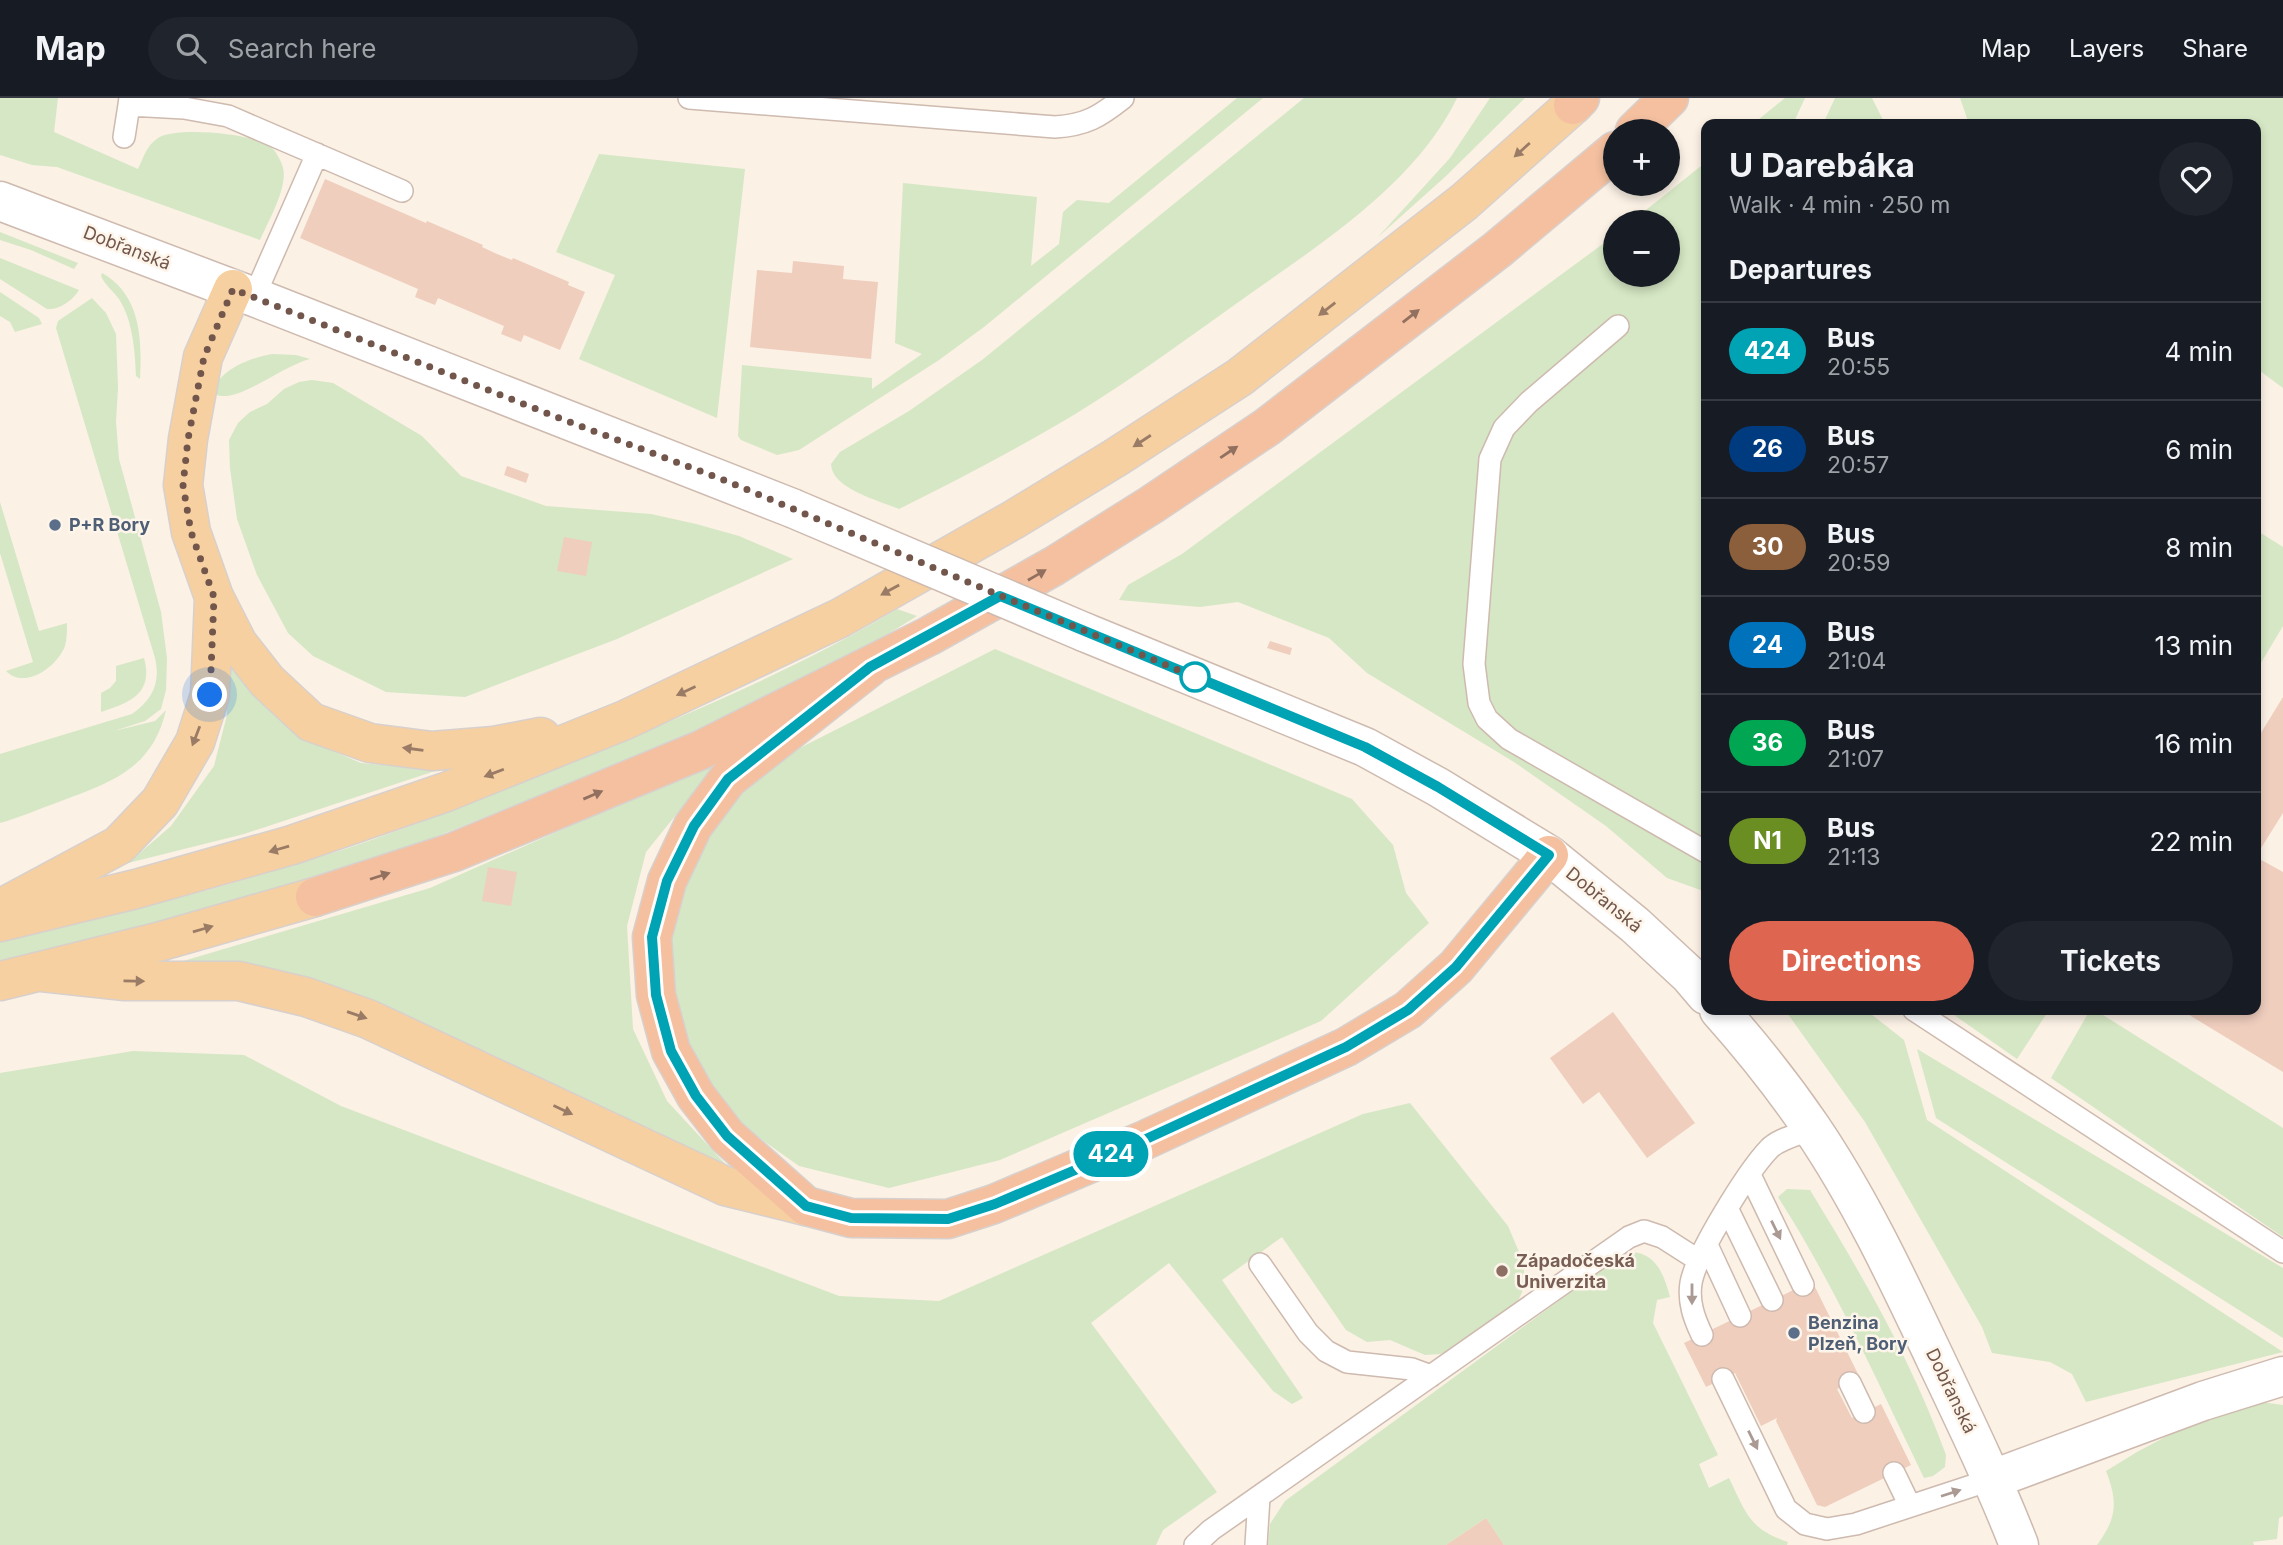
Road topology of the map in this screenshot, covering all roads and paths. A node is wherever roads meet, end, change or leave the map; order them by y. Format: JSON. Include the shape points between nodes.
{"nodes":[{"id":1,"x":207,"y":98,"type":"edge"},
{"id":2,"x":689,"y":98,"type":"edge"},
{"id":3,"x":1123,"y":98,"type":"edge"},
{"id":4,"x":1669,"y":98,"type":"edge"},
{"id":5,"x":1577,"y":101,"type":"edge"},
{"id":6,"x":130,"y":102,"type":"edge"},
{"id":7,"x":228,"y":116,"type":"junction"},
{"id":8,"x":1647,"y":119,"type":"edge"},
{"id":9,"x":124,"y":137,"type":"dead end"},
{"id":10,"x":317,"y":154,"type":"junction"},
{"id":11,"x":1603,"y":161,"type":"edge"},
{"id":12,"x":402,"y":191,"type":"dead end"},
{"id":13,"x":0,"y":201,"type":"edge"},
{"id":14,"x":243,"y":293,"type":"junction"},
{"id":15,"x":1618,"y":326,"type":"dead end"},
{"id":16,"x":214,"y":597,"type":"junction"},
{"id":17,"x":870,"y":667,"type":"junction"},
{"id":18,"x":625,"y":720,"type":"junction"},
{"id":19,"x":1701,"y":849,"type":"edge"},
{"id":20,"x":1549,"y":855,"type":"junction"},
{"id":21,"x":315,"y":897,"type":"joint"},
{"id":22,"x":0,"y":909,"type":"edge"},
{"id":23,"x":0,"y":922,"type":"edge"},
{"id":24,"x":42,"y":972,"type":"junction"},
{"id":25,"x":0,"y":981,"type":"edge"},
{"id":26,"x":1701,"y":989,"type":"edge"},
{"id":27,"x":1723,"y":1015,"type":"edge"},
{"id":28,"x":1922,"y":1015,"type":"edge"},
{"id":29,"x":1812,"y":1129,"type":"junction"},
{"id":30,"x":1750,"y":1175,"type":"junction"},
{"id":31,"x":806,"y":1206,"type":"junction"},
{"id":32,"x":1728,"y":1210,"type":"junction"},
{"id":33,"x":2283,"y":1252,"type":"edge"},
{"id":34,"x":1702,"y":1253,"type":"junction"},
{"id":35,"x":1260,"y":1264,"type":"dead end"},
{"id":36,"x":1803,"y":1285,"type":"dead end"},
{"id":37,"x":1772,"y":1300,"type":"dead end"},
{"id":38,"x":1740,"y":1316,"type":"dead end"},
{"id":39,"x":1702,"y":1335,"type":"dead end"},
{"id":40,"x":1431,"y":1376,"type":"junction"},
{"id":41,"x":2283,"y":1376,"type":"edge"},
{"id":42,"x":1723,"y":1379,"type":"dead end"},
{"id":43,"x":1850,"y":1383,"type":"dead end"},
{"id":44,"x":1864,"y":1412,"type":"dead end"},
{"id":45,"x":1894,"y":1473,"type":"dead end"},
{"id":46,"x":1993,"y":1479,"type":"junction"},
{"id":47,"x":1259,"y":1497,"type":"junction"},
{"id":48,"x":1910,"y":1506,"type":"junction"},
{"id":49,"x":1195,"y":1545,"type":"edge"},
{"id":50,"x":1256,"y":1545,"type":"edge"},
{"id":51,"x":2020,"y":1545,"type":"edge"}],
"edges":[{"from":1,"to":7,"type":"lane"},
{"from":2,"to":3,"type":"lane","via":[[1055,127],[1094,119]]},
{"from":4,"to":8,"type":"highway"},
{"from":5,"to":18,"type":"main road","one_way":true,"via":[[1464,202],[1250,368],[1126,451],[839,618]]},
{"from":6,"to":7,"type":"lane"},
{"from":6,"to":9,"type":"lane"},
{"from":7,"to":10,"type":"lane"},
{"from":10,"to":12,"type":"lane"},
{"from":10,"to":14,"type":"lane","via":[[282,230]]},
{"from":17,"to":11,"type":"highway","one_way":true,"via":[[1054,566],[1267,427],[1497,250]]},
{"from":13,"to":14,"type":"street","name":"Dobřanská"},
{"from":14,"to":16,"type":"main road","via":[[204,357],[183,485],[191,532]]},
{"from":14,"to":20,"type":"street","name":"Dobřanská","bridge":true,"via":[[792,508],[1365,747]]},
{"from":15,"to":19,"type":"lane","via":[[1529,402],[1504,428],[1490,459],[1474,664],[1479,703],[1487,719],[1509,739]]},
{"from":18,"to":16,"type":"main road","one_way":true,"via":[[494,746],[432,751],[370,743],[311,722],[267,681],[238,644]]},
{"from":16,"to":22,"type":"main road","one_way":true,"via":[[210,695],[195,742],[160,802],[119,845]]},
{"from":21,"to":17,"type":"highway","one_way":true,"via":[[454,852],[589,797],[701,750]]},
{"from":17,"to":31,"type":"highway","via":[[728,779],[694,826],[667,881],[652,937],[656,995],[671,1051],[696,1096],[727,1136]]},
{"from":18,"to":23,"type":"main road","one_way":true,"via":[[446,792],[292,845]]},
{"from":20,"to":26,"type":"street","name":"Dobřanská","via":[[1635,925]]},
{"from":20,"to":31,"type":"highway","via":[[1456,967],[1408,1010],[1346,1047],[1120,1151],[948,1219],[851,1218]]},
{"from":24,"to":21,"type":"main road","one_way":true},
{"from":24,"to":25,"type":"main road"},
{"from":24,"to":31,"type":"main road","one_way":true,"via":[[125,981],[239,981],[306,997],[368,1019],[725,1186]]},
{"from":27,"to":29,"type":"street","name":"Dobřanská"},
{"from":28,"to":33,"type":"lane"},
{"from":29,"to":30,"type":"lane","via":[[1770,1147]]},
{"from":29,"to":46,"type":"street","name":"Dobřanská","via":[[1892,1266]]},
{"from":30,"to":32,"type":"lane"},
{"from":30,"to":36,"type":"lane","one_way":true},
{"from":32,"to":34,"type":"lane"},
{"from":32,"to":37,"type":"lane"},
{"from":34,"to":38,"type":"lane"},
{"from":34,"to":39,"type":"lane","one_way":true,"via":[[1691,1285],[1692,1314]]},
{"from":34,"to":40,"type":"lane","via":[[1644,1231],[1629,1237]]},
{"from":35,"to":40,"type":"lane","via":[[1325,1351],[1347,1362],[1412,1369]]},
{"from":40,"to":47,"type":"lane"},
{"from":41,"to":46,"type":"street"},
{"from":42,"to":48,"type":"lane","one_way":true,"via":[[1746,1410],[1786,1509],[1805,1524],[1827,1529]]},
{"from":43,"to":44,"type":"lane"},
{"from":45,"to":48,"type":"lane"},
{"from":48,"to":46,"type":"lane","one_way":true},
{"from":46,"to":51,"type":"street","name":"Dobřanská"},
{"from":47,"to":49,"type":"lane"},
{"from":47,"to":50,"type":"lane"}]}
